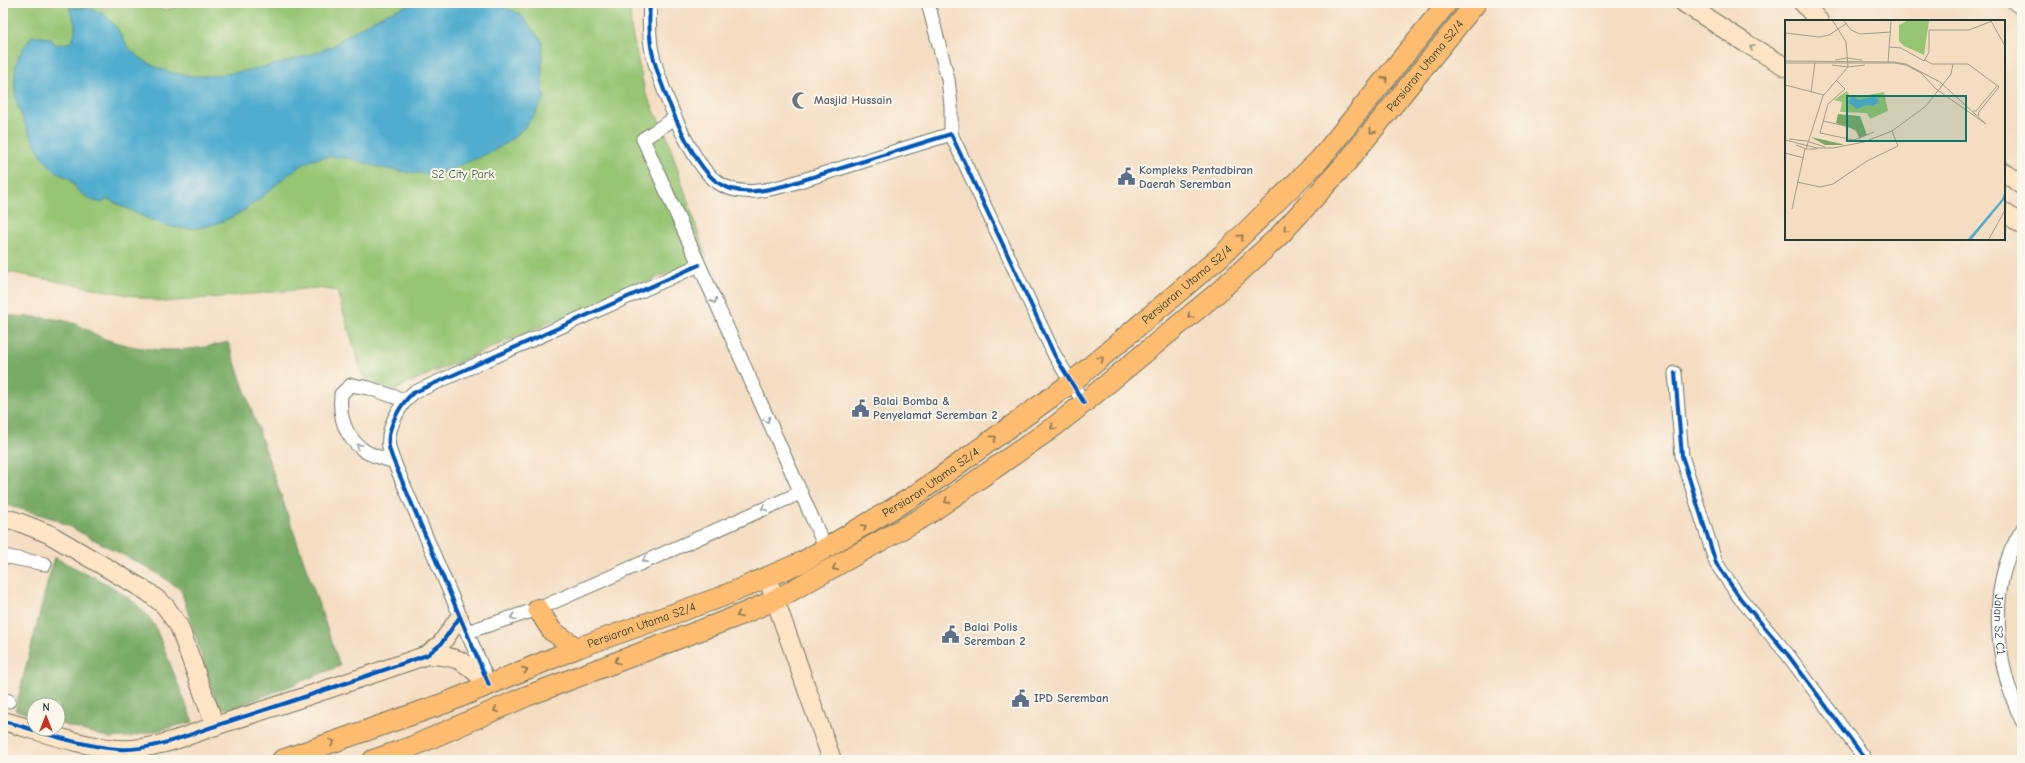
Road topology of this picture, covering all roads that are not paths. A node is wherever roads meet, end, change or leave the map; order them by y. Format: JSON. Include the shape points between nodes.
{"nodes":[{"id":1,"x":650,"y":3,"type":"edge"},
{"id":2,"x":928,"y":3,"type":"edge"},
{"id":3,"x":1448,"y":3,"type":"edge"},
{"id":4,"x":1476,"y":3,"type":"edge"},
{"id":5,"x":1684,"y":3,"type":"edge"},
{"id":6,"x":1803,"y":3,"type":"edge"},
{"id":7,"x":2014,"y":3,"type":"edge"},
{"id":8,"x":2022,"y":9,"type":"edge"},
{"id":9,"x":1818,"y":20,"type":"edge"},
{"id":10,"x":1785,"y":66,"type":"edge"},
{"id":11,"x":675,"y":118,"type":"junction"},
{"id":12,"x":951,"y":134,"type":"junction"},
{"id":13,"x":2005,"y":173,"type":"edge"},
{"id":14,"x":2022,"y":185,"type":"edge"},
{"id":15,"x":2005,"y":213,"type":"edge"},
{"id":16,"x":2022,"y":225,"type":"edge"},
{"id":17,"x":699,"y":265,"type":"junction"},
{"id":18,"x":1675,"y":373,"type":"dead end"},
{"id":19,"x":1071,"y":383,"type":"junction"},
{"id":20,"x":404,"y":400,"type":"junction"},
{"id":21,"x":1084,"y":403,"type":"junction"},
{"id":22,"x":394,"y":462,"type":"junction"},
{"id":23,"x":800,"y":493,"type":"junction"},
{"id":24,"x":914,"y":496,"type":"junction"},
{"id":25,"x":927,"y":515,"type":"junction"},
{"id":26,"x":3,"y":518,"type":"edge"},
{"id":27,"x":2022,"y":530,"type":"edge"},
{"id":28,"x":826,"y":549,"type":"junction"},
{"id":29,"x":3,"y":556,"type":"edge"},
{"id":30,"x":46,"y":564,"type":"dead end"},
{"id":31,"x":767,"y":577,"type":"junction"},
{"id":32,"x":774,"y":600,"type":"junction"},
{"id":33,"x":538,"y":609,"type":"junction"},
{"id":34,"x":463,"y":625,"type":"junction"},
{"id":35,"x":577,"y":648,"type":"junction"},
{"id":36,"x":428,"y":655,"type":"junction"},
{"id":37,"x":489,"y":685,"type":"junction"},
{"id":38,"x":527,"y":696,"type":"junction"},
{"id":39,"x":3,"y":721,"type":"edge"},
{"id":40,"x":2022,"y":721,"type":"edge"},
{"id":41,"x":215,"y":726,"type":"junction"},
{"id":42,"x":282,"y":760,"type":"edge"},
{"id":43,"x":373,"y":760,"type":"edge"},
{"id":44,"x":832,"y":760,"type":"edge"},
{"id":45,"x":1866,"y":760,"type":"edge"}],
"edges":[{"from":1,"to":11,"type":"street","via":[[651,46]]},
{"from":2,"to":12,"type":"street","via":[[948,79]]},
{"from":19,"to":3,"type":"main road","name":"Persiaran Utama S2/4","one_way":true,"via":[[1222,255],[1320,159]]},
{"from":4,"to":21,"type":"main road","name":"Persiaran Utama S2/4","one_way":true,"via":[[1346,163],[1279,236],[1216,294]]},
{"from":10,"to":5,"type":"street","one_way":true},
{"from":6,"to":9,"type":"street"},
{"from":7,"to":8,"type":"street"},
{"from":11,"to":12,"type":"street","via":[[700,165],[717,182],[742,192],[787,186]]},
{"from":11,"to":17,"type":"street","via":[[643,139]]},
{"from":12,"to":19,"type":"street","via":[[1055,356]]},
{"from":13,"to":14,"type":"street"},
{"from":15,"to":16,"type":"street"},
{"from":17,"to":20,"type":"street","via":[[426,387]]},
{"from":17,"to":23,"type":"street","one_way":true},
{"from":18,"to":45,"type":"street","via":[[1682,456],[1716,563],[1740,598],[1788,655]]},
{"from":19,"to":21,"type":"street"},
{"from":24,"to":19,"type":"main road","name":"Persiaran Utama S2/4","one_way":true},
{"from":20,"to":22,"type":"street","via":[[394,420],[389,446]]},
{"from":22,"to":20,"type":"street","one_way":true,"via":[[362,450],[347,433],[340,410],[341,394],[351,385],[369,388]]},
{"from":21,"to":25,"type":"main road","name":"Persiaran Utama S2/4","one_way":true},
{"from":22,"to":34,"type":"street"},
{"from":23,"to":28,"type":"street"},
{"from":23,"to":33,"type":"street","one_way":true},
{"from":24,"to":25,"type":"main road"},
{"from":28,"to":24,"type":"main road","name":"Persiaran Utama S2/4","one_way":true},
{"from":25,"to":32,"type":"main road","name":"Persiaran Utama S2/4","one_way":true},
{"from":26,"to":41,"type":"street","via":[[49,534],[148,592],[165,606],[179,626]]},
{"from":27,"to":40,"type":"street","name":"Jalan S2 C1","via":[[2005,564],[2000,592],[1999,623],[2002,664]]},
{"from":28,"to":31,"type":"main road","name":"Persiaran Utama S2/4"},
{"from":29,"to":30,"type":"street"},
{"from":31,"to":32,"type":"street"},
{"from":31,"to":35,"type":"main road","name":"Persiaran Utama S2/4","via":[[721,597]]},
{"from":32,"to":38,"type":"main road","name":"Persiaran Utama S2/4","one_way":true},
{"from":32,"to":44,"type":"street"},
{"from":33,"to":34,"type":"street","one_way":true},
{"from":33,"to":35,"type":"main road","via":[[552,631]]},
{"from":34,"to":36,"type":"street"},
{"from":34,"to":37,"type":"street"},
{"from":37,"to":35,"type":"main road","name":"Persiaran Utama S2/4","one_way":true},
{"from":36,"to":37,"type":"street","via":[[451,656],[462,660]]},
{"from":36,"to":41,"type":"street"},
{"from":37,"to":38,"type":"main road","via":[[500,692]]},
{"from":42,"to":37,"type":"main road","name":"Persiaran Utama S2/4","one_way":true,"via":[[448,702]]},
{"from":38,"to":43,"type":"main road","name":"Persiaran Utama S2/4","one_way":true,"via":[[412,747]]},
{"from":39,"to":41,"type":"street","via":[[118,749],[142,748]]}]}
